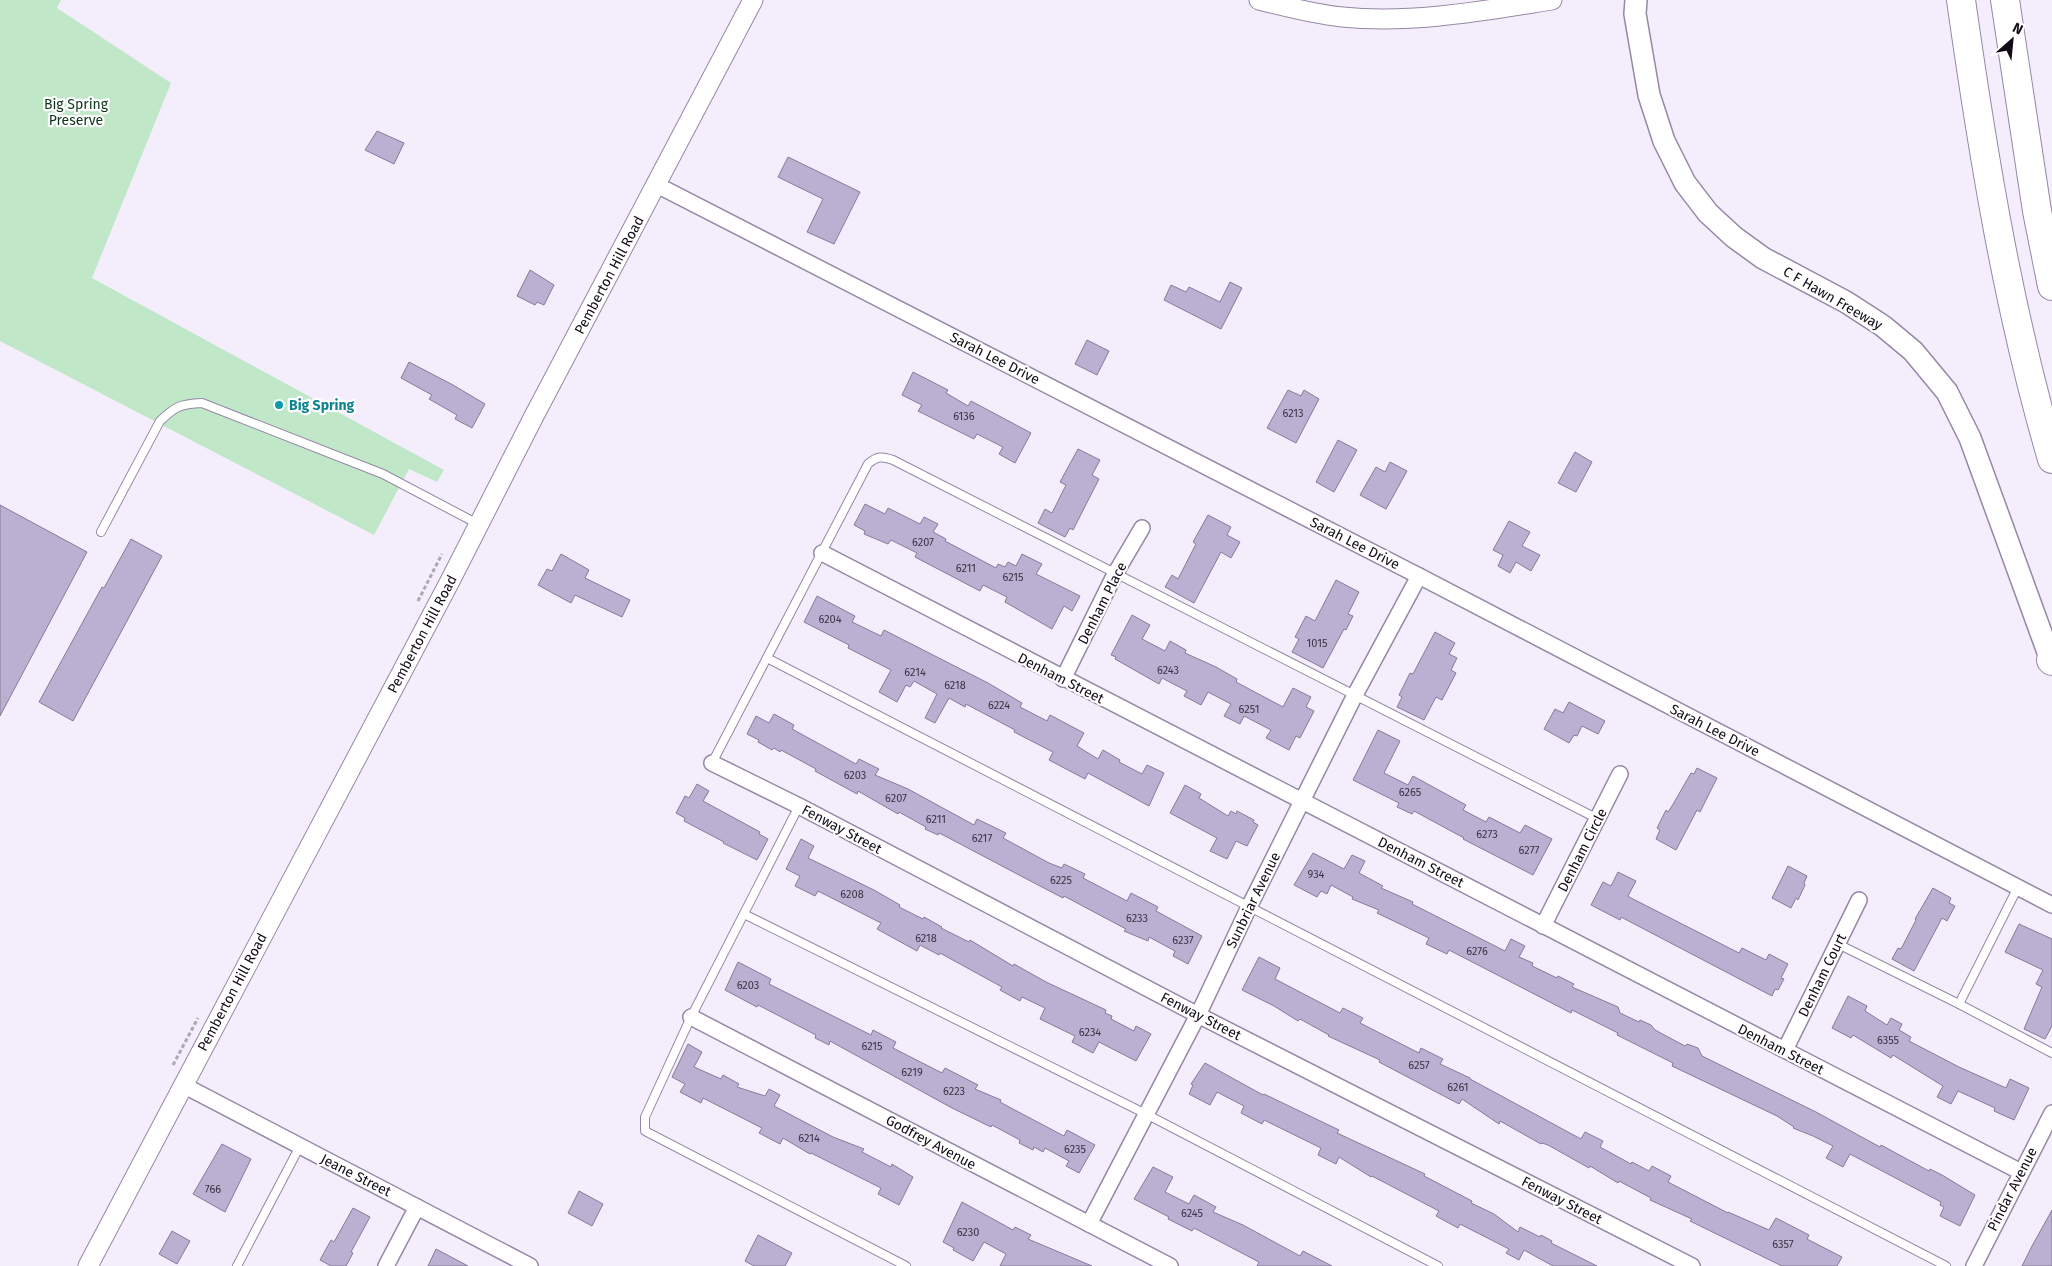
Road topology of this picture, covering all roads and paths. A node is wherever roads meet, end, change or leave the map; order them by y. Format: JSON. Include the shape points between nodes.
{"nodes":[{"id":1,"x":753,"y":0,"type":"edge"},
{"id":2,"x":1259,"y":0,"type":"edge"},
{"id":3,"x":1552,"y":0,"type":"edge"},
{"id":4,"x":1636,"y":0,"type":"edge"},
{"id":5,"x":1961,"y":0,"type":"edge"},
{"id":6,"x":2005,"y":0,"type":"edge"},
{"id":7,"x":657,"y":185,"type":"junction"},
{"id":8,"x":2052,"y":286,"type":"edge"},
{"id":9,"x":2052,"y":458,"type":"edge"},
{"id":10,"x":479,"y":524,"type":"junction"},
{"id":11,"x":1142,"y":528,"type":"dead end"},
{"id":12,"x":101,"y":532,"type":"dead end"},
{"id":13,"x":822,"y":553,"type":"junction"},
{"id":14,"x":1115,"y":574,"type":"junction"},
{"id":15,"x":1420,"y":576,"type":"junction"},
{"id":16,"x":767,"y":658,"type":"junction"},
{"id":17,"x":2052,"y":661,"type":"edge"},
{"id":18,"x":1063,"y":679,"type":"junction"},
{"id":19,"x":1356,"y":694,"type":"junction"},
{"id":20,"x":712,"y":763,"type":"joint"},
{"id":21,"x":1620,"y":774,"type":"dead end"},
{"id":22,"x":1302,"y":800,"type":"junction"},
{"id":23,"x":799,"y":806,"type":"junction"},
{"id":24,"x":1598,"y":819,"type":"junction"},
{"id":25,"x":2018,"y":888,"type":"junction"},
{"id":26,"x":1859,"y":900,"type":"dead end"},
{"id":27,"x":2052,"y":905,"type":"edge"},
{"id":28,"x":1249,"y":906,"type":"junction"},
{"id":29,"x":744,"y":914,"type":"junction"},
{"id":30,"x":1543,"y":926,"type":"junction"},
{"id":31,"x":1838,"y":944,"type":"junction"},
{"id":32,"x":1959,"y":1004,"type":"junction"},
{"id":33,"x":1198,"y":1015,"type":"junction"},
{"id":34,"x":691,"y":1017,"type":"junction"},
{"id":35,"x":1784,"y":1050,"type":"junction"},
{"id":36,"x":2052,"y":1053,"type":"edge"},
{"id":37,"x":183,"y":1085,"type":"junction"},
{"id":38,"x":2052,"y":1113,"type":"edge"},
{"id":39,"x":1146,"y":1114,"type":"junction"},
{"id":40,"x":300,"y":1146,"type":"junction"},
{"id":41,"x":2021,"y":1172,"type":"junction"},
{"id":42,"x":417,"y":1207,"type":"junction"},
{"id":43,"x":1089,"y":1224,"type":"junction"},
{"id":44,"x":88,"y":1266,"type":"edge"},
{"id":45,"x":237,"y":1266,"type":"edge"},
{"id":46,"x":386,"y":1266,"type":"edge"},
{"id":47,"x":530,"y":1266,"type":"edge"},
{"id":48,"x":906,"y":1266,"type":"edge"},
{"id":49,"x":1170,"y":1266,"type":"edge"},
{"id":50,"x":1438,"y":1266,"type":"edge"},
{"id":51,"x":1692,"y":1266,"type":"edge"},
{"id":52,"x":1946,"y":1266,"type":"edge"},
{"id":53,"x":1974,"y":1266,"type":"edge"}],
"edges":[{"from":1,"to":7,"type":"street","name":"Pemberton Hill Road"},
{"from":2,"to":3,"type":"street","via":[[1304,11],[1370,19],[1412,19]]},
{"from":4,"to":17,"type":"main road","name":"C F Hawn Freeway","via":[[1635,14],[1649,95],[1664,141],[1685,183],[1708,213],[1763,258],[1846,302],[1883,326],[1913,351],[1946,392],[1970,438]]},
{"from":5,"to":9,"type":"highway","via":[[1995,221],[2035,400]]},
{"from":6,"to":8,"type":"highway"},
{"from":7,"to":10,"type":"street","name":"Pemberton Hill Road"},
{"from":7,"to":15,"type":"street","name":"Sarah Lee Drive"},
{"from":10,"to":12,"type":"lane","via":[[383,474],[202,403],[184,404],[160,421]]},
{"from":10,"to":37,"type":"street","name":"Pemberton Hill Road"},
{"from":11,"to":14,"type":"street","name":"Denham Place"},
{"from":13,"to":14,"type":"lane","via":[[868,464],[882,456]]},
{"from":13,"to":16,"type":"lane"},
{"from":13,"to":18,"type":"street","name":"Denham Street"},
{"from":14,"to":18,"type":"street","name":"Denham Place"},
{"from":14,"to":19,"type":"lane"},
{"from":15,"to":19,"type":"street","name":"Sunbriar Avenue"},
{"from":15,"to":25,"type":"street","name":"Sarah Lee Drive"},
{"from":16,"to":20,"type":"lane"},
{"from":16,"to":28,"type":"lane"},
{"from":18,"to":22,"type":"street","name":"Denham Street"},
{"from":19,"to":22,"type":"street","name":"Sunbriar Avenue"},
{"from":19,"to":24,"type":"lane"},
{"from":20,"to":23,"type":"street","name":"Fenway Street"},
{"from":21,"to":24,"type":"street","name":"Denham Circle"},
{"from":22,"to":28,"type":"street","name":"Sunbriar Avenue"},
{"from":22,"to":30,"type":"street","name":"Denham Street"},
{"from":23,"to":29,"type":"lane"},
{"from":23,"to":33,"type":"street","name":"Fenway Street"},
{"from":24,"to":30,"type":"street","name":"Denham Circle"},
{"from":25,"to":27,"type":"street","name":"Sarah Lee Drive"},
{"from":25,"to":32,"type":"lane"},
{"from":26,"to":31,"type":"street","name":"Denham Court"},
{"from":28,"to":33,"type":"street","name":"Sunbriar Avenue"},
{"from":28,"to":52,"type":"lane"},
{"from":29,"to":34,"type":"lane"},
{"from":29,"to":39,"type":"lane"},
{"from":30,"to":35,"type":"street","name":"Denham Street"},
{"from":31,"to":32,"type":"lane"},
{"from":31,"to":35,"type":"street","name":"Denham Court"},
{"from":32,"to":36,"type":"lane"},
{"from":33,"to":39,"type":"street","name":"Sunbriar Avenue"},
{"from":33,"to":51,"type":"street","name":"Fenway Street"},
{"from":34,"to":43,"type":"street","name":"Godfrey Avenue"},
{"from":34,"to":48,"type":"lane","via":[[645,1117],[645,1131]]},
{"from":35,"to":41,"type":"street","name":"Denham Street"},
{"from":37,"to":40,"type":"street","name":"Jeane Street"},
{"from":37,"to":44,"type":"street","name":"Pemberton Hill Road"},
{"from":38,"to":41,"type":"street","name":"Pindar Avenue"},
{"from":39,"to":43,"type":"street","name":"Sunbriar Avenue"},
{"from":39,"to":50,"type":"lane"},
{"from":40,"to":42,"type":"street","name":"Jeane Street"},
{"from":40,"to":45,"type":"lane"},
{"from":41,"to":53,"type":"street","name":"Pindar Avenue"},
{"from":42,"to":46,"type":"street"},
{"from":42,"to":47,"type":"street","name":"Jeane Street"},
{"from":43,"to":49,"type":"street","name":"Godfrey Avenue"}]}
